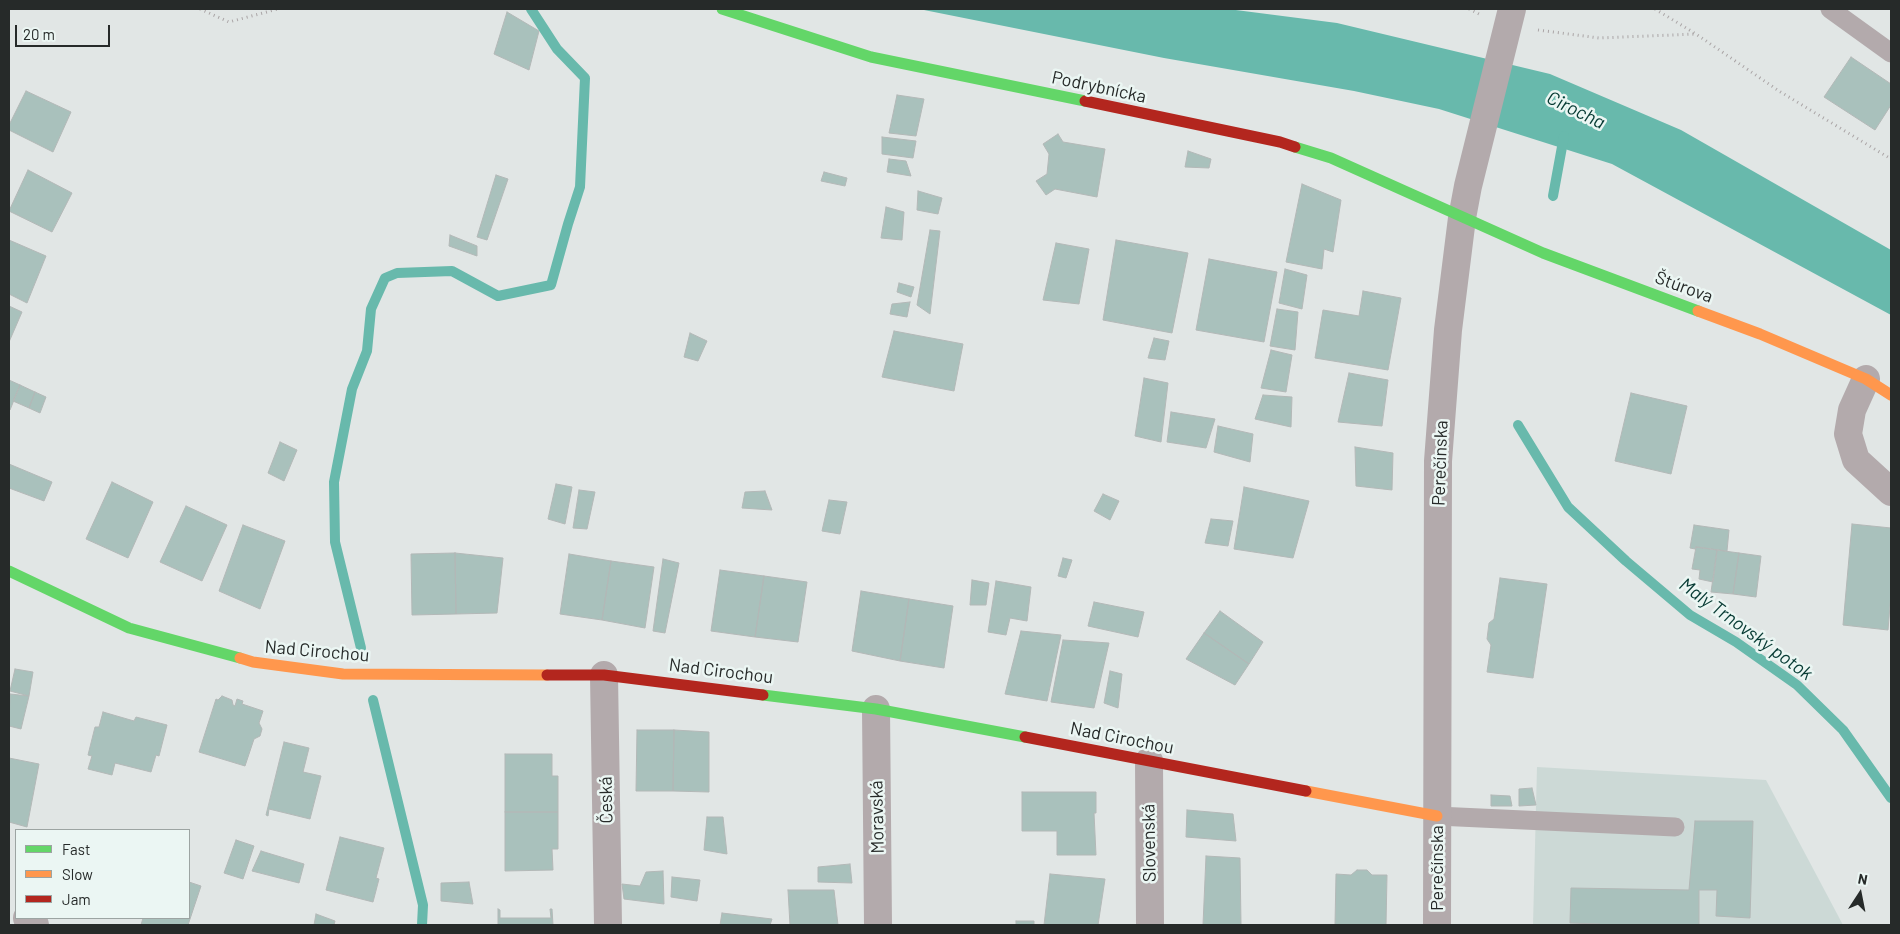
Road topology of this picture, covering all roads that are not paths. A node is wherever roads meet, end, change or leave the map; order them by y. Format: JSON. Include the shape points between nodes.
{"nodes":[{"id":1,"x":722,"y":9,"type":"edge"},
{"id":2,"x":1512,"y":9,"type":"edge"},
{"id":3,"x":1830,"y":9,"type":"edge"},
{"id":4,"x":1891,"y":53,"type":"edge"},
{"id":5,"x":1462,"y":218,"type":"junction"},
{"id":6,"x":1866,"y":379,"type":"junction"},
{"id":7,"x":1891,"y":395,"type":"edge"},
{"id":8,"x":1891,"y":492,"type":"edge"},
{"id":9,"x":9,"y":571,"type":"edge"},
{"id":10,"x":604,"y":674,"type":"junction"},
{"id":11,"x":876,"y":708,"type":"junction"},
{"id":12,"x":1149,"y":761,"type":"junction"},
{"id":13,"x":1437,"y":816,"type":"junction"},
{"id":14,"x":1675,"y":826,"type":"dead end"},
{"id":15,"x":608,"y":925,"type":"edge"},
{"id":16,"x":878,"y":925,"type":"edge"},
{"id":17,"x":1150,"y":925,"type":"edge"},
{"id":18,"x":1437,"y":925,"type":"edge"}],
"edges":[{"from":1,"to":5,"type":"street","name":"Podrybnícka","via":[[871,57],[1280,142],[1331,158]]},
{"from":2,"to":5,"type":"street","name":"Perečínska"},
{"from":3,"to":4,"type":"lane"},
{"from":5,"to":6,"type":"street","name":"Štúrova","via":[[1542,253],[1760,334]]},
{"from":5,"to":13,"type":"street","name":"Perečínska","via":[[1448,330],[1438,461]]},
{"from":6,"to":7,"type":"street","name":"Štúrova"},
{"from":6,"to":8,"type":"street","via":[[1852,410],[1848,434],[1856,460]]},
{"from":9,"to":10,"type":"street","name":"Nad Cirochou","via":[[129,628],[253,662],[342,674]]},
{"from":10,"to":11,"type":"street","name":"Nad Cirochou"},
{"from":10,"to":15,"type":"street","name":"Česká"},
{"from":11,"to":12,"type":"street","name":"Nad Cirochou"},
{"from":11,"to":16,"type":"street","name":"Moravská"},
{"from":12,"to":13,"type":"street","name":"Nad Cirochou"},
{"from":12,"to":17,"type":"street","name":"Slovenská"},
{"from":13,"to":14,"type":"lane"},
{"from":13,"to":18,"type":"street","name":"Perečínska"}]}
